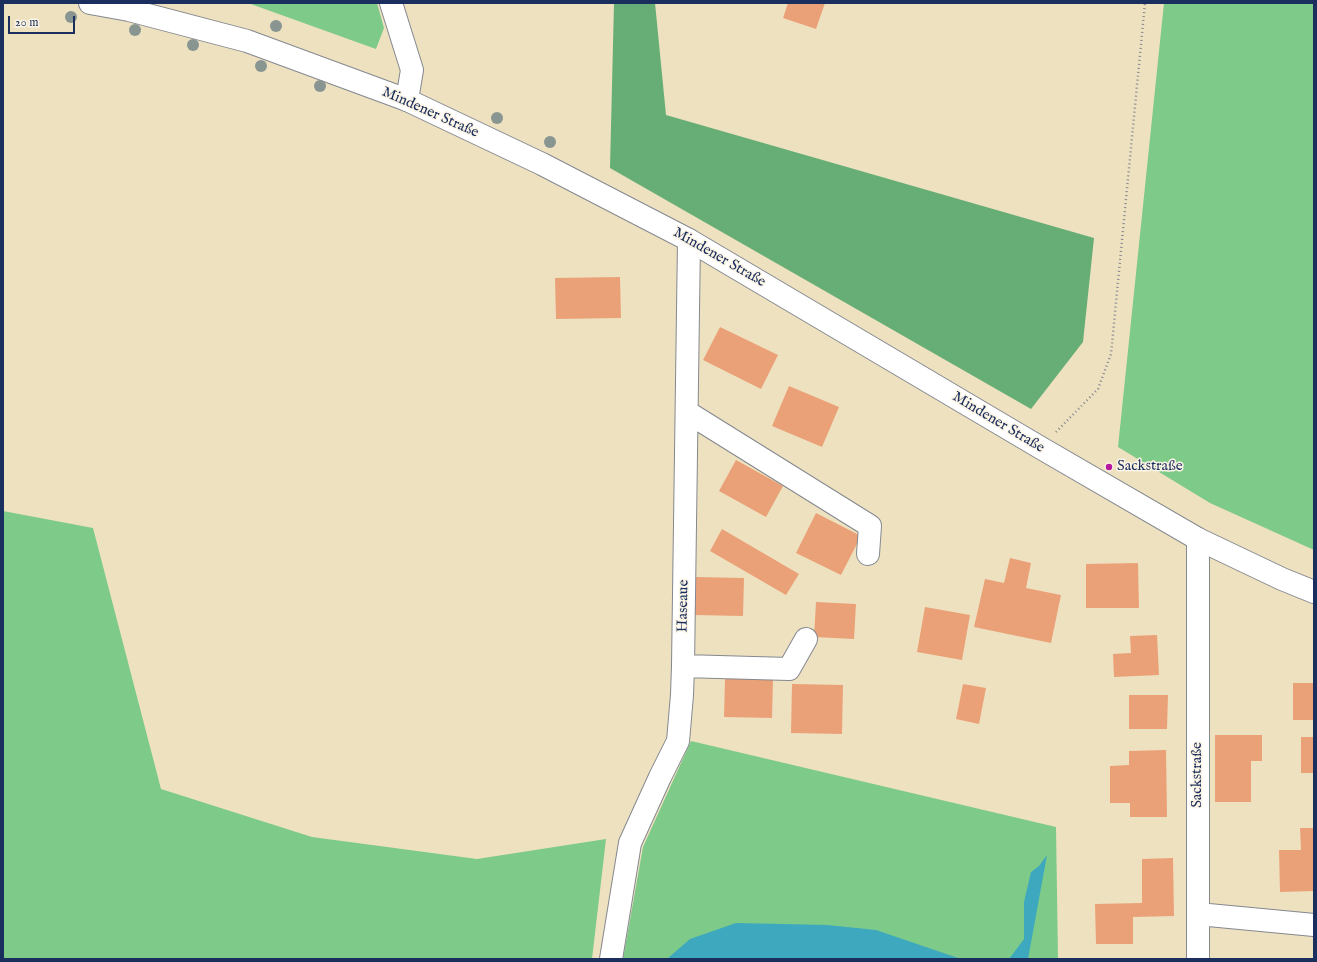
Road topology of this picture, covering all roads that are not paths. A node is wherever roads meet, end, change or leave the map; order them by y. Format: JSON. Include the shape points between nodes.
{"nodes":[{"id":1,"x":90,"y":3,"type":"edge"},
{"id":2,"x":391,"y":3,"type":"edge"},
{"id":3,"x":407,"y":100,"type":"junction"},
{"id":4,"x":689,"y":240,"type":"junction"},
{"id":5,"x":687,"y":412,"type":"junction"},
{"id":6,"x":1198,"y":539,"type":"junction"},
{"id":7,"x":868,"y":554,"type":"dead end"},
{"id":8,"x":1314,"y":592,"type":"edge"},
{"id":9,"x":806,"y":639,"type":"dead end"},
{"id":10,"x":683,"y":666,"type":"junction"},
{"id":11,"x":1198,"y":914,"type":"junction"},
{"id":12,"x":1314,"y":925,"type":"edge"},
{"id":13,"x":611,"y":959,"type":"edge"},
{"id":14,"x":1198,"y":959,"type":"edge"}],
"edges":[{"from":1,"to":3,"type":"street","name":"Mindener Straße","via":[[129,10],[247,41]]},
{"from":2,"to":3,"type":"street","via":[[412,70]]},
{"from":3,"to":4,"type":"street","name":"Mindener Straße","via":[[542,164]]},
{"from":4,"to":5,"type":"street","name":"Haseaue"},
{"from":4,"to":6,"type":"street","name":"Mindener Straße"},
{"from":5,"to":7,"type":"street","via":[[870,526]]},
{"from":5,"to":10,"type":"street","name":"Haseaue"},
{"from":6,"to":8,"type":"street","name":"Mindener Straße"},
{"from":6,"to":11,"type":"street","name":"Sackstraße"},
{"from":9,"to":10,"type":"street","via":[[789,669]]},
{"from":10,"to":13,"type":"street","name":"Haseaue","via":[[678,741],[630,843]]},
{"from":11,"to":12,"type":"street"},
{"from":11,"to":14,"type":"street","name":"Sackstraße"}]}
